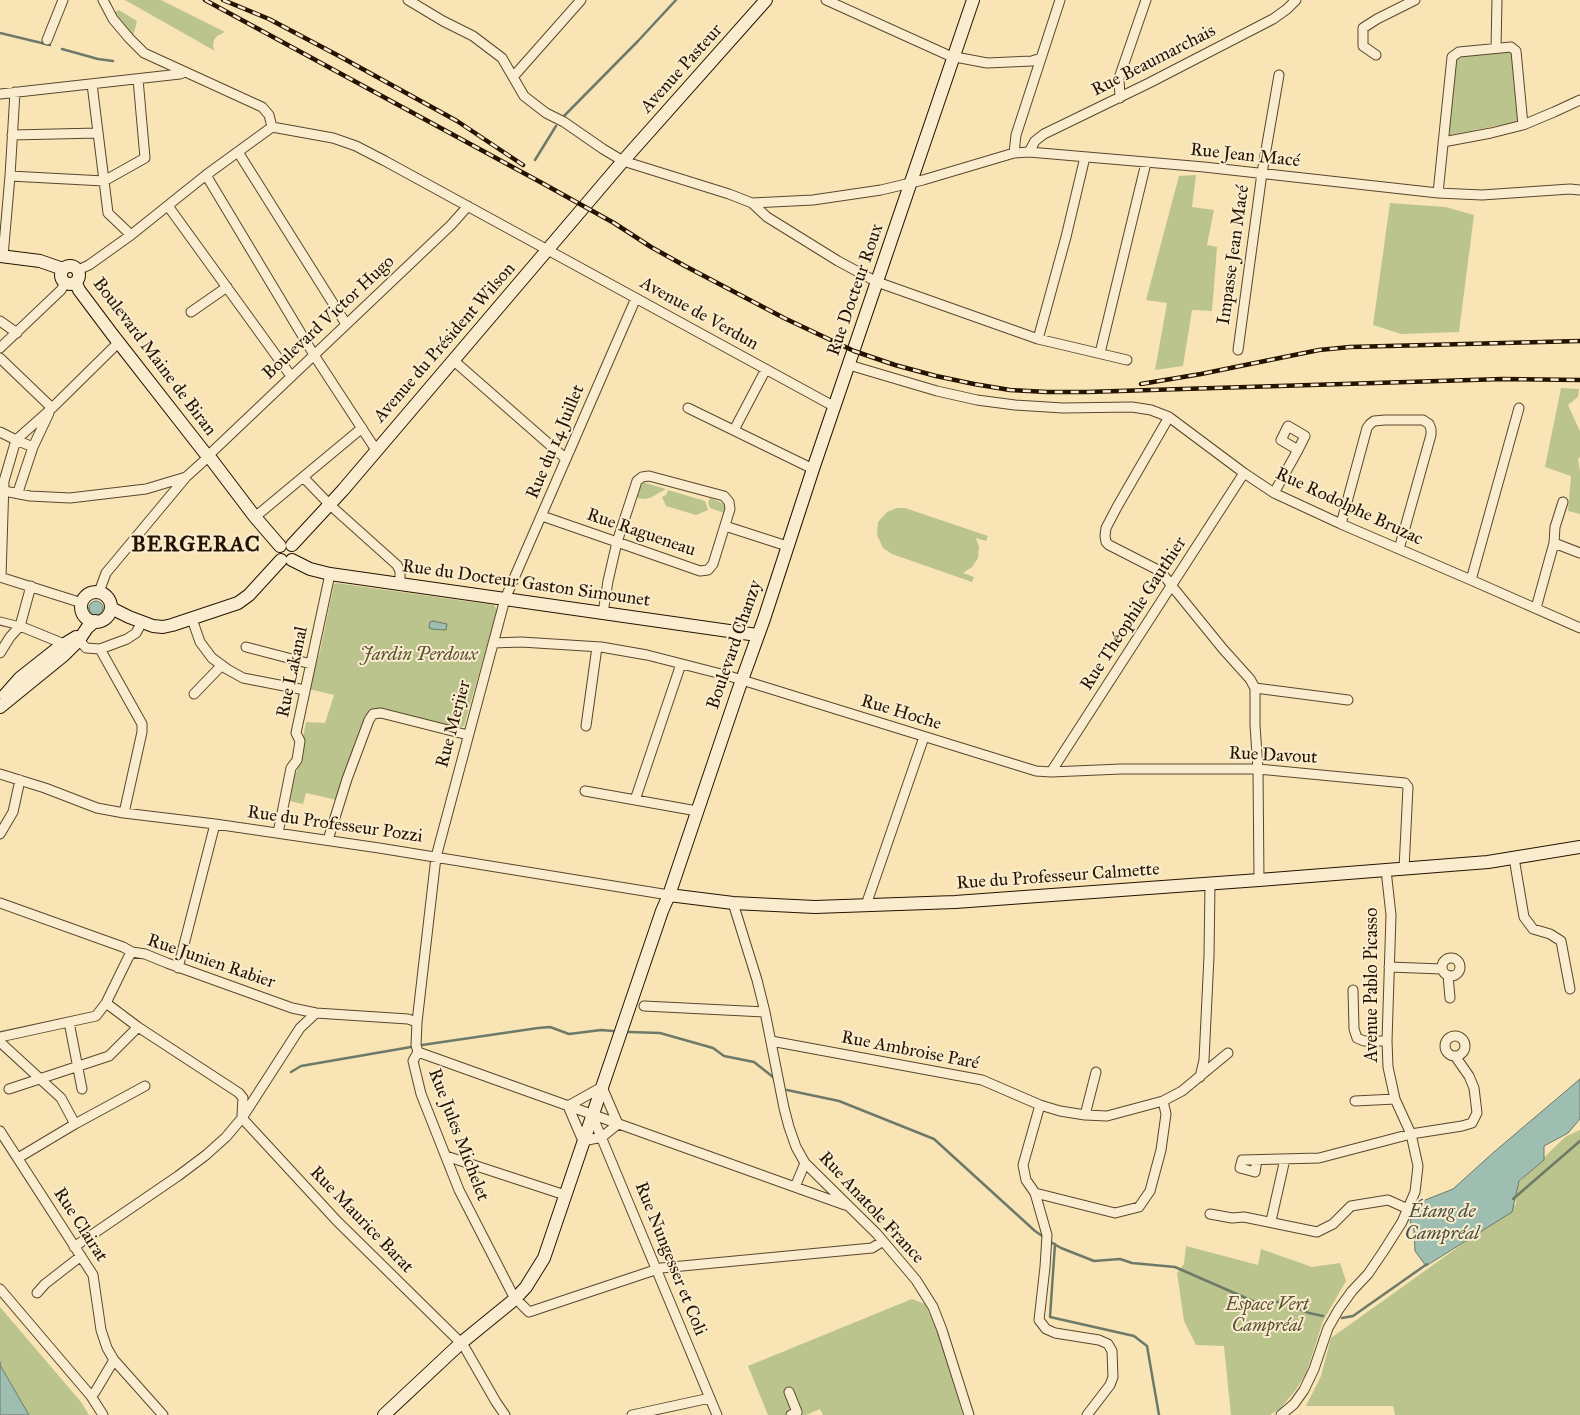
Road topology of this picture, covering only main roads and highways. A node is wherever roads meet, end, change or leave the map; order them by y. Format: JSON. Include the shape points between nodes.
{"nodes":[{"id":1,"x":766,"y":0,"type":"edge"},
{"id":2,"x":973,"y":0,"type":"edge"},
{"id":3,"x":623,"y":161,"type":"joint"},
{"id":4,"x":1,"y":256,"type":"edge"},
{"id":5,"x":63,"y":269,"type":"junction"},
{"id":6,"x":70,"y":283,"type":"junction"},
{"id":7,"x":835,"y":407,"type":"joint"},
{"id":8,"x":286,"y":546,"type":"junction"},
{"id":9,"x":287,"y":560,"type":"junction"},
{"id":10,"x":109,"y":612,"type":"junction"},
{"id":11,"x":91,"y":620,"type":"junction"},
{"id":12,"x":758,"y":635,"type":"junction"},
{"id":13,"x":0,"y":699,"type":"edge"},
{"id":14,"x":0,"y":707,"type":"edge"},
{"id":15,"x":1580,"y":847,"type":"edge"},
{"id":16,"x":669,"y":895,"type":"junction"},
{"id":17,"x":384,"y":1415,"type":"edge"}],
"edges":[{"from":1,"to":3,"type":"main road","name":"Avenue Pasteur"},
{"from":2,"to":7,"type":"main road","name":"Rue Docteur Roux"},
{"from":3,"to":8,"type":"main road","name":"Avenue du Président Wilson","via":[[330,505]]},
{"from":4,"to":5,"type":"main road"},
{"from":5,"to":6,"type":"main road","via":[[61,275]]},
{"from":5,"to":6,"type":"main road","via":[[71,266],[78,270],[79,278]]},
{"from":6,"to":8,"type":"main road","name":"Boulevard Maine de Biran","via":[[79,290],[255,518]]},
{"from":7,"to":12,"type":"main road","name":"Boulevard Chanzy"},
{"from":8,"to":9,"type":"main road","via":[[296,553]]},
{"from":9,"to":10,"type":"main road","via":[[238,603],[163,627]]},
{"from":9,"to":12,"type":"main road","name":"Rue du Docteur Gaston Simounet","via":[[330,574]]},
{"from":10,"to":11,"type":"main road","via":[[104,619]]},
{"from":10,"to":11,"type":"main road","via":[[107,596],[95,592],[82,603],[82,611]]},
{"from":11,"to":13,"type":"main road","via":[[73,640],[20,678]]},
{"from":11,"to":14,"type":"main road","via":[[79,640],[64,655]]},
{"from":12,"to":16,"type":"main road","name":"Boulevard Chanzy"},
{"from":15,"to":16,"type":"main road","name":"Rue du Professeur Calmette","via":[[1514,858],[1404,869],[956,902],[815,907],[733,904]]},
{"from":16,"to":17,"type":"main road","name":"Boulevard Chanzy","via":[[583,1141],[543,1268],[534,1286],[522,1305],[463,1345],[437,1372],[413,1388]]}]}
